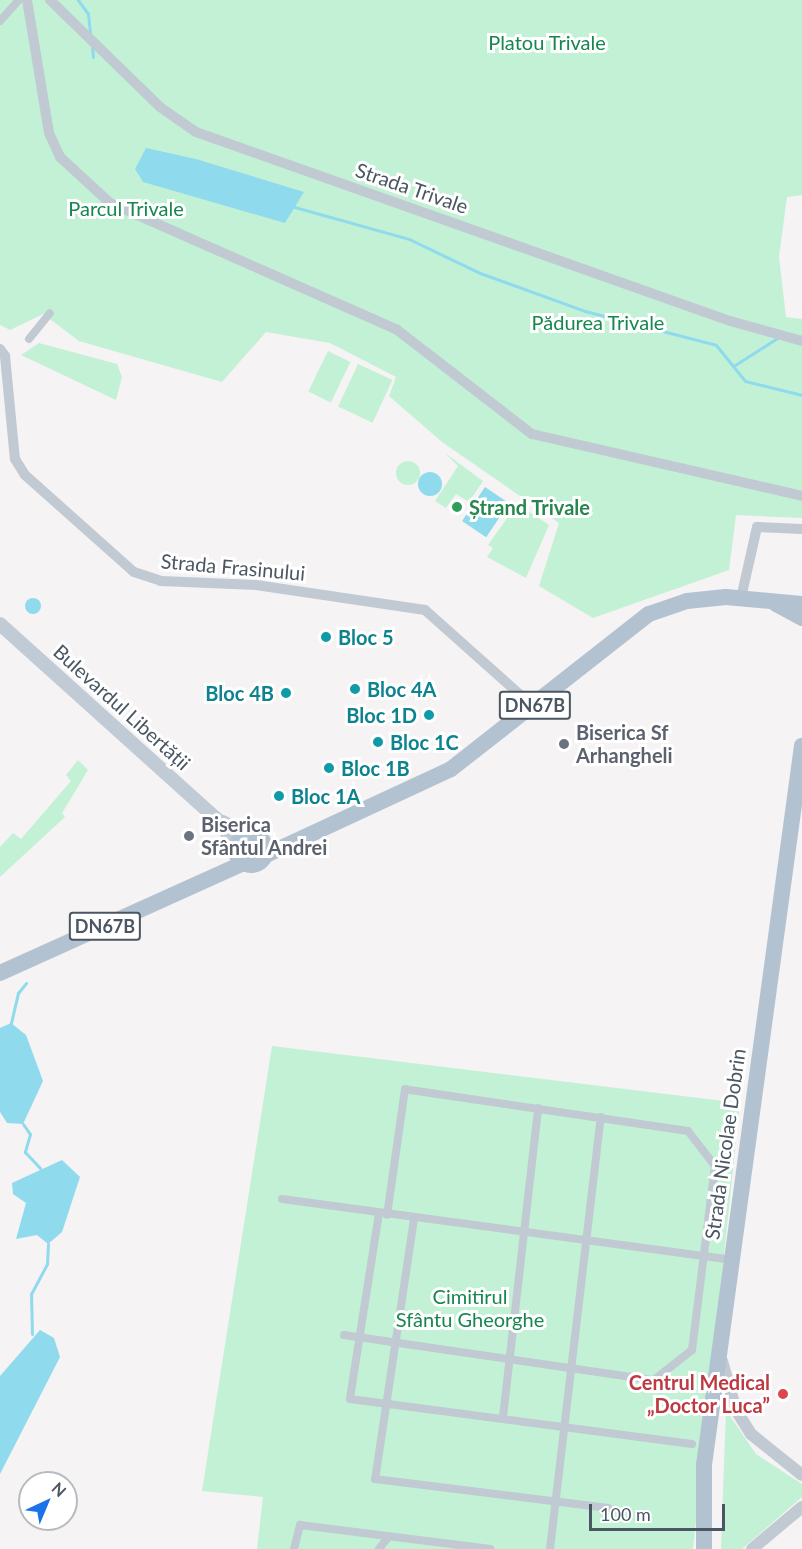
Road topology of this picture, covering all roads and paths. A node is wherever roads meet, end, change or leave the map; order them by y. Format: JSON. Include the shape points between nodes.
{"nodes":[{"id":1,"x":19,"y":0,"type":"edge"},
{"id":2,"x":27,"y":0,"type":"edge"},
{"id":3,"x":50,"y":0,"type":"edge"},
{"id":4,"x":0,"y":21,"type":"edge"},
{"id":5,"x":50,"y":313,"type":"dead end"},
{"id":6,"x":29,"y":339,"type":"dead end"},
{"id":7,"x":802,"y":341,"type":"edge"},
{"id":8,"x":0,"y":349,"type":"edge"},
{"id":9,"x":802,"y":495,"type":"edge"},
{"id":10,"x":802,"y":530,"type":"edge"},
{"id":11,"x":741,"y":598,"type":"junction"},
{"id":12,"x":768,"y":599,"type":"junction"},
{"id":13,"x":802,"y":604,"type":"edge"},
{"id":14,"x":802,"y":618,"type":"edge"},
{"id":15,"x":0,"y":624,"type":"edge"},
{"id":16,"x":534,"y":706,"type":"junction"},
{"id":17,"x":802,"y":746,"type":"edge"},
{"id":18,"x":265,"y":848,"type":"junction"},
{"id":19,"x":241,"y":849,"type":"junction"},
{"id":20,"x":0,"y":973,"type":"edge"},
{"id":21,"x":538,"y":1108,"type":"junction"},
{"id":22,"x":601,"y":1116,"type":"junction"},
{"id":23,"x":282,"y":1199,"type":"dead end"},
{"id":24,"x":383,"y":1214,"type":"junction"},
{"id":25,"x":414,"y":1219,"type":"junction"},
{"id":26,"x":522,"y":1233,"type":"junction"},
{"id":27,"x":587,"y":1239,"type":"junction"},
{"id":28,"x":703,"y":1256,"type":"junction"},
{"id":29,"x":730,"y":1260,"type":"junction"},
{"id":30,"x":344,"y":1335,"type":"dead end"},
{"id":31,"x":360,"y":1337,"type":"junction"},
{"id":32,"x":396,"y":1342,"type":"junction"},
{"id":33,"x":720,"y":1349,"type":"junction"},
{"id":34,"x":509,"y":1355,"type":"junction"},
{"id":35,"x":573,"y":1364,"type":"junction"},
{"id":36,"x":387,"y":1403,"type":"junction"},
{"id":37,"x":503,"y":1417,"type":"junction"},
{"id":38,"x":567,"y":1424,"type":"junction"},
{"id":39,"x":692,"y":1443,"type":"dead end"},
{"id":40,"x":802,"y":1475,"type":"edge"},
{"id":41,"x":558,"y":1502,"type":"junction"},
{"id":42,"x":802,"y":1507,"type":"edge"},
{"id":43,"x":608,"y":1508,"type":"dead end"},
{"id":44,"x":389,"y":1536,"type":"junction"},
{"id":45,"x":294,"y":1549,"type":"edge"},
{"id":46,"x":379,"y":1549,"type":"edge"},
{"id":47,"x":490,"y":1549,"type":"edge"},
{"id":48,"x":550,"y":1549,"type":"edge"},
{"id":49,"x":704,"y":1549,"type":"edge"},
{"id":50,"x":752,"y":1549,"type":"edge"}],
"edges":[{"from":1,"to":4,"type":"street"},
{"from":2,"to":9,"type":"street","via":[[49,133],[60,158],[110,203],[396,329],[532,434]]},
{"from":3,"to":7,"type":"street","name":"Strada Trivale","via":[[160,107],[196,132],[730,321]]},
{"from":5,"to":6,"type":"street"},
{"from":8,"to":16,"type":"street","name":"Strada Frasinului","via":[[6,356],[15,459],[25,475],[134,572],[161,581],[256,585],[425,610]]},
{"from":10,"to":11,"type":"street","via":[[757,527]]},
{"from":11,"to":12,"type":"main road","number":"DN67B"},
{"from":11,"to":16,"type":"main road","number":"DN67B","via":[[687,601],[649,614]]},
{"from":12,"to":13,"type":"main road"},
{"from":12,"to":14,"type":"main road"},
{"from":15,"to":19,"type":"main road","name":"Bulevardul Libertății","via":[[218,820]]},
{"from":16,"to":18,"type":"main road","number":"DN67B","via":[[451,769],[304,838]]},
{"from":17,"to":29,"type":"main road","name":"Strada Nicolae Dobrin"},
{"from":18,"to":19,"type":"main road"},
{"from":18,"to":19,"type":"main road","via":[[254,865]]},
{"from":19,"to":20,"type":"main road","number":"DN67B","via":[[210,879]]},
{"from":21,"to":22,"type":"street"},
{"from":21,"to":24,"type":"street","via":[[405,1089]]},
{"from":21,"to":26,"type":"street"},
{"from":22,"to":27,"type":"street"},
{"from":22,"to":28,"type":"street","via":[[688,1131],[715,1166]]},
{"from":23,"to":24,"type":"street"},
{"from":24,"to":25,"type":"street"},
{"from":24,"to":31,"type":"street"},
{"from":25,"to":26,"type":"street"},
{"from":25,"to":32,"type":"street"},
{"from":26,"to":27,"type":"street"},
{"from":26,"to":34,"type":"street"},
{"from":27,"to":28,"type":"street"},
{"from":27,"to":35,"type":"street"},
{"from":28,"to":29,"type":"street"},
{"from":28,"to":35,"type":"street","via":[[693,1350],[654,1380]]},
{"from":29,"to":33,"type":"main road","name":"Strada Nicolae Dobrin"},
{"from":30,"to":31,"type":"street"},
{"from":31,"to":32,"type":"street"},
{"from":31,"to":36,"type":"street","via":[[350,1399]]},
{"from":32,"to":34,"type":"street"},
{"from":32,"to":36,"type":"street"},
{"from":33,"to":40,"type":"street","via":[[736,1410],[751,1434]]},
{"from":33,"to":49,"type":"main road","name":"Strada Nicolae Dobrin","via":[[704,1465]]},
{"from":34,"to":35,"type":"street"},
{"from":34,"to":37,"type":"street"},
{"from":35,"to":38,"type":"street"},
{"from":36,"to":37,"type":"street"},
{"from":36,"to":41,"type":"street","via":[[375,1479]]},
{"from":37,"to":38,"type":"street"},
{"from":38,"to":39,"type":"street"},
{"from":38,"to":41,"type":"street"},
{"from":41,"to":43,"type":"street"},
{"from":41,"to":48,"type":"street"},
{"from":42,"to":50,"type":"street"},
{"from":44,"to":45,"type":"street","via":[[300,1525]]},
{"from":44,"to":46,"type":"street"},
{"from":44,"to":47,"type":"street"}]}
